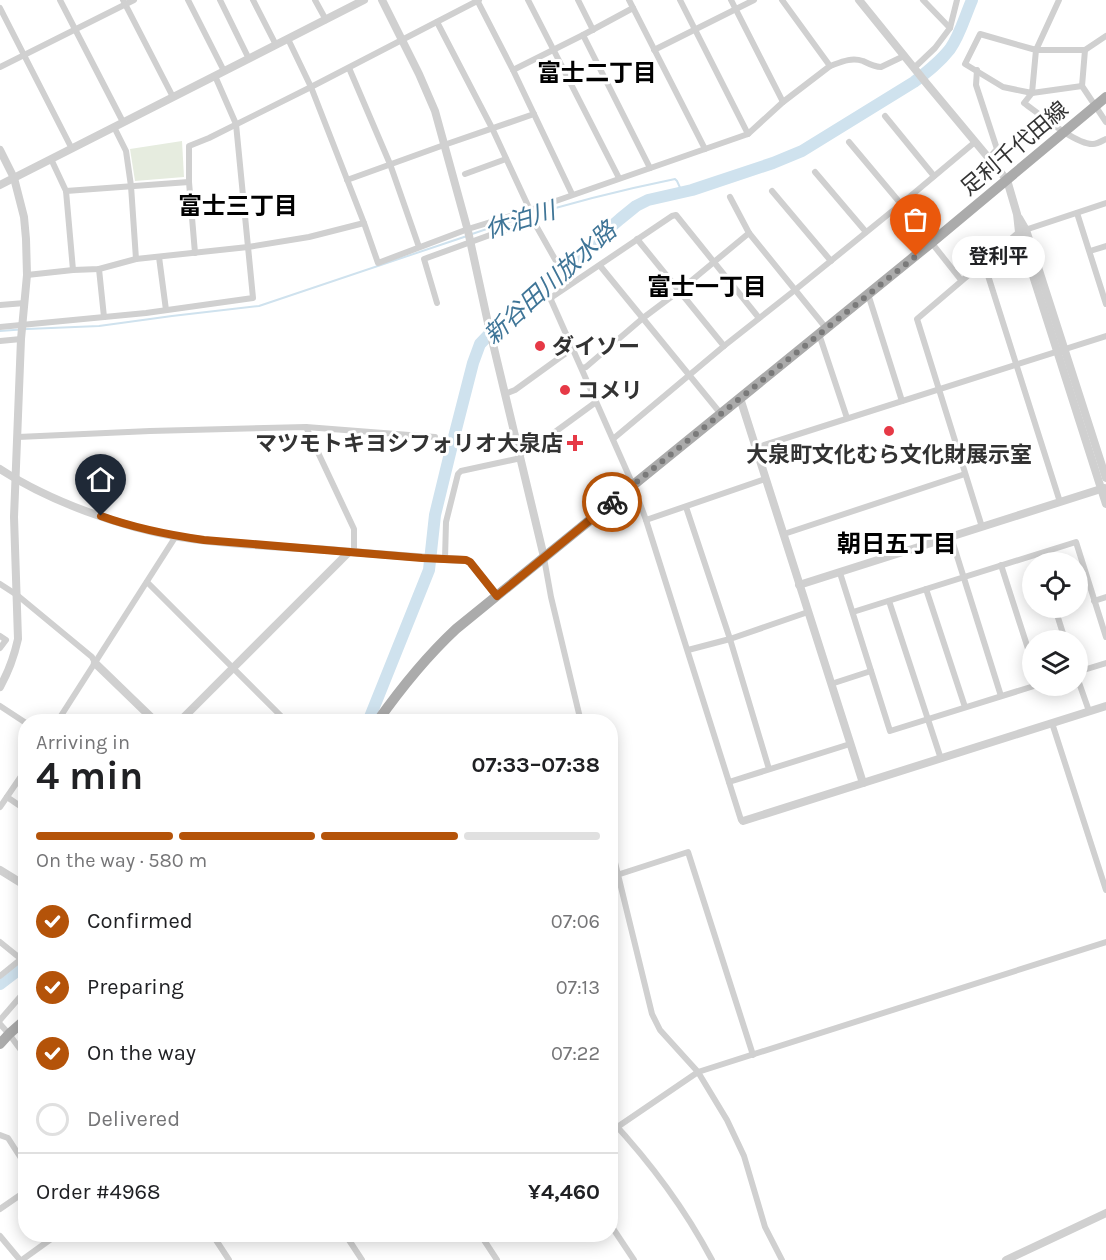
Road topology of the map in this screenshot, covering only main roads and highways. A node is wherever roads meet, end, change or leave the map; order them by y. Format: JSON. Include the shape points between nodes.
{"nodes":[{"id":1,"x":1106,"y":97,"type":"edge"},
{"id":2,"x":383,"y":714,"type":"edge"},
{"id":3,"x":18,"y":1026,"type":"edge"},
{"id":4,"x":0,"y":1044,"type":"edge"}],
"edges":[{"from":1,"to":2,"type":"main road","name":"足利千代田線","via":[[437,646]]},
{"from":3,"to":4,"type":"main road"}]}
